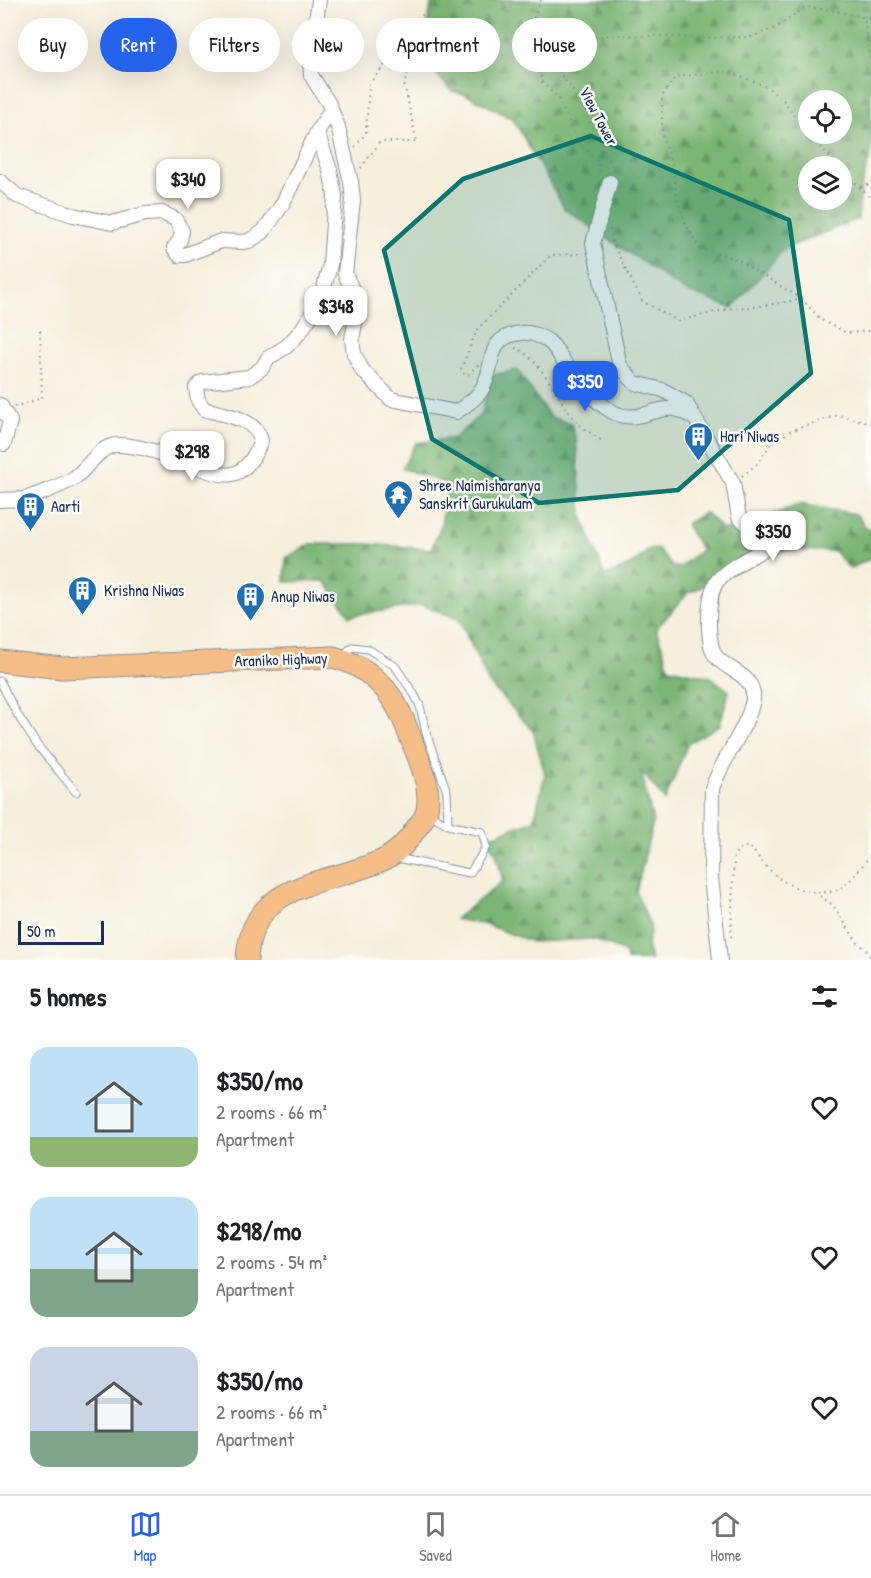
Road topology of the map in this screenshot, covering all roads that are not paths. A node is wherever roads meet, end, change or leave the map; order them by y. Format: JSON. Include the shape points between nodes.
{"nodes":[{"id":1,"x":319,"y":0,"type":"edge"},
{"id":2,"x":331,"y":110,"type":"junction"},
{"id":3,"x":317,"y":132,"type":"junction"},
{"id":4,"x":0,"y":181,"type":"edge"},
{"id":5,"x":610,"y":182,"type":"road end"},
{"id":6,"x":0,"y":405,"type":"edge"},
{"id":7,"x":697,"y":422,"type":"junction"},
{"id":8,"x":4,"y":444,"type":"dead end"},
{"id":9,"x":0,"y":500,"type":"edge"},
{"id":10,"x":340,"y":658,"type":"junction"},
{"id":11,"x":0,"y":661,"type":"edge"},
{"id":12,"x":0,"y":681,"type":"edge"},
{"id":13,"x":76,"y":792,"type":"dead end"},
{"id":14,"x":427,"y":811,"type":"junction"},
{"id":15,"x":448,"y":825,"type":"junction"},
{"id":16,"x":389,"y":856,"type":"junction"},
{"id":17,"x":247,"y":960,"type":"edge"},
{"id":18,"x":720,"y":960,"type":"edge"}],
"edges":[{"from":1,"to":2,"type":"street","via":[[311,75]]},
{"from":2,"to":3,"type":"street"},
{"from":2,"to":7,"type":"street","via":[[353,200],[345,274],[357,308],[354,354],[362,370],[392,399],[456,412],[475,399],[484,386],[498,342],[512,334],[525,333],[548,341],[598,403],[623,417],[674,407]]},
{"from":3,"to":4,"type":"street","via":[[282,205],[263,232],[249,241],[221,241],[185,255],[179,255],[174,248],[182,231],[175,219],[162,213],[112,223],[95,221],[17,196]]},
{"from":3,"to":9,"type":"street","via":[[335,196],[330,265],[320,302],[300,332],[256,373],[202,382],[196,388],[204,409],[245,421],[255,428],[261,441],[255,457],[241,471],[225,475],[135,446],[113,445],[74,478],[25,499]]},
{"from":5,"to":7,"type":"street","via":[[593,243],[620,366],[635,383],[663,390],[686,403]]},
{"from":6,"to":8,"type":"street","via":[[10,421]]},
{"from":7,"to":18,"type":"street","via":[[733,483],[739,517],[764,539],[765,545],[715,584],[709,622],[715,655],[742,675],[753,692],[750,710],[712,789],[711,877]]},
{"from":10,"to":11,"type":"highway","name":"Araniko Highway","via":[[312,656],[62,668]]},
{"from":10,"to":14,"type":"highway","name":"Araniko Highway","via":[[369,673],[394,699],[427,785]]},
{"from":10,"to":15,"type":"lane","via":[[352,647],[368,649],[394,666],[414,694],[447,792]]},
{"from":12,"to":13,"type":"lane","via":[[37,745]]},
{"from":14,"to":15,"type":"lane"},
{"from":14,"to":16,"type":"highway","via":[[410,837]]},
{"from":15,"to":16,"type":"lane","via":[[482,832],[486,847],[470,873]]},
{"from":16,"to":17,"type":"highway","via":[[311,882],[274,902],[253,931]]}]}
